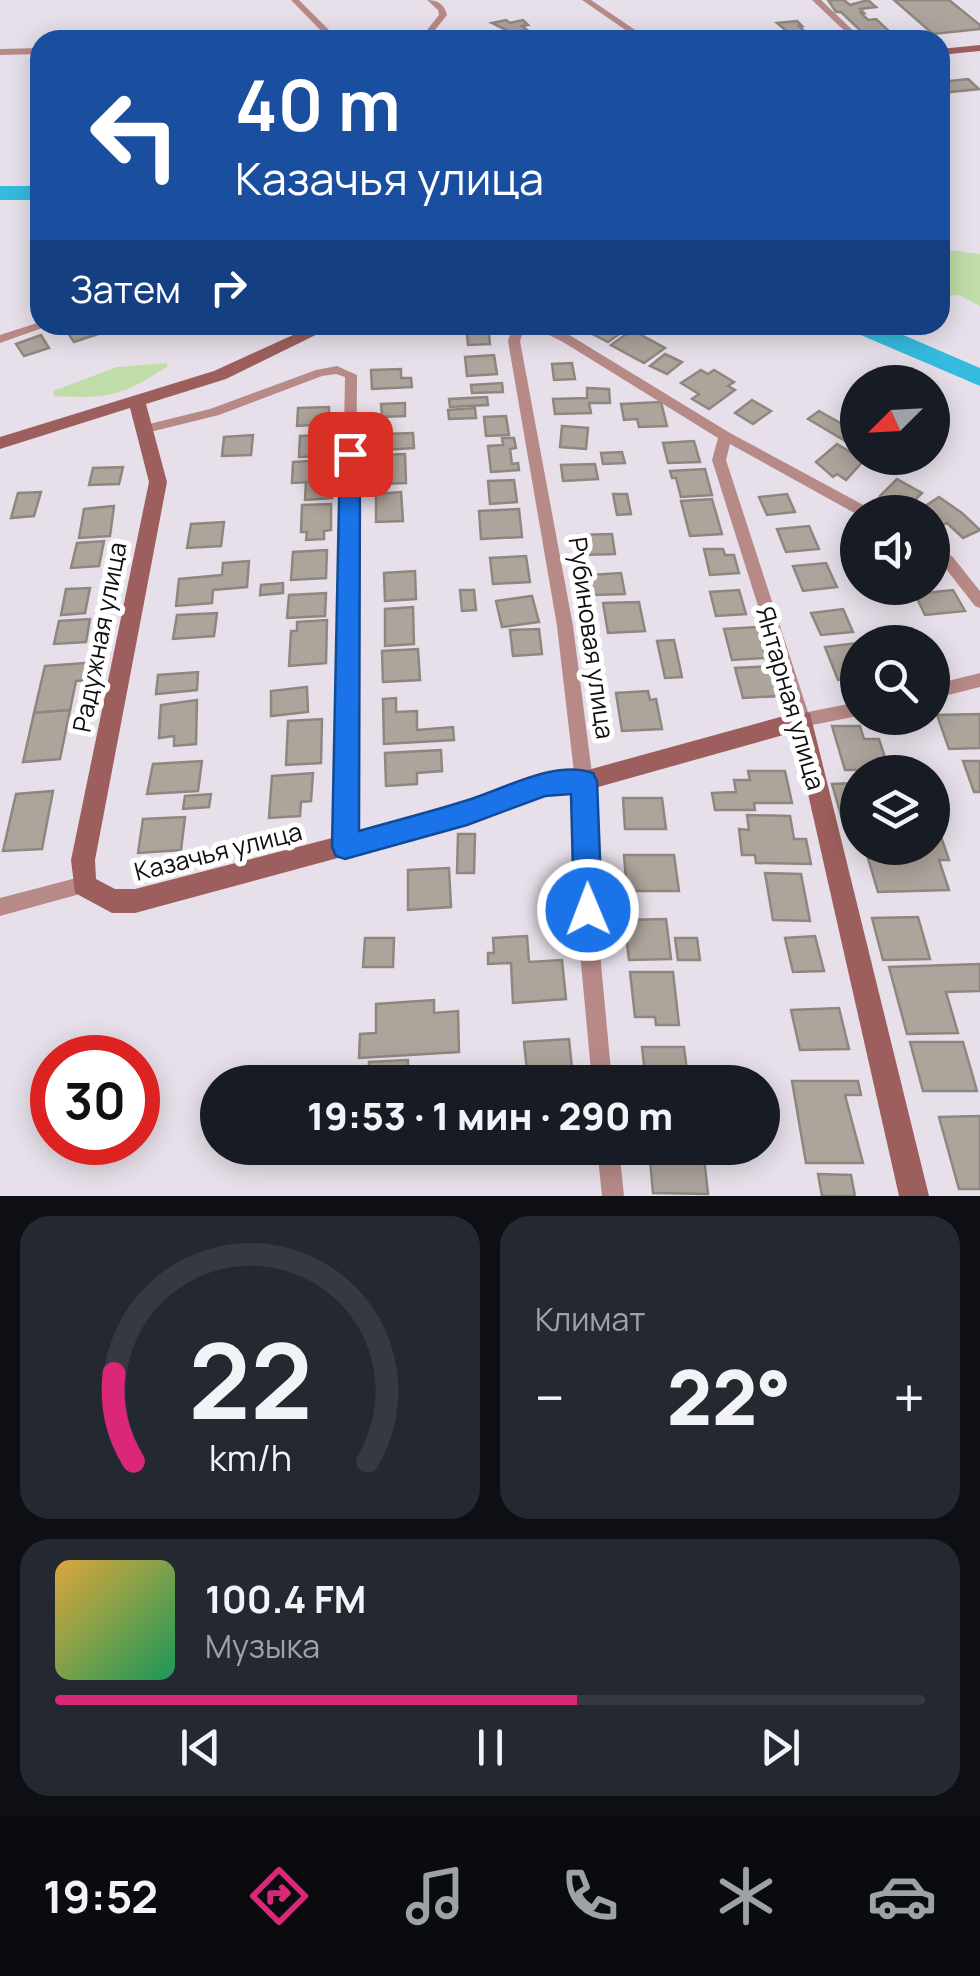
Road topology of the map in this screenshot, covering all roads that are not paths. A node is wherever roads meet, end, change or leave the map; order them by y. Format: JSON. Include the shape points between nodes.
{"nodes":[{"id":1,"x":294,"y":0,"type":"edge"},
{"id":2,"x":431,"y":0,"type":"edge"},
{"id":3,"x":586,"y":0,"type":"edge"},
{"id":4,"x":816,"y":0,"type":"edge"},
{"id":5,"x":325,"y":30,"type":"edge"},
{"id":6,"x":431,"y":30,"type":"edge"},
{"id":7,"x":631,"y":30,"type":"edge"},
{"id":8,"x":848,"y":30,"type":"edge"},
{"id":9,"x":980,"y":48,"type":"edge"},
{"id":10,"x":30,"y":51,"type":"edge"},
{"id":11,"x":950,"y":51,"type":"edge"},
{"id":12,"x":0,"y":52,"type":"edge"},
{"id":13,"x":30,"y":329,"type":"edge"},
{"id":14,"x":306,"y":335,"type":"edge"},
{"id":15,"x":517,"y":335,"type":"edge"},
{"id":16,"x":559,"y":335,"type":"edge"},
{"id":17,"x":0,"y":339,"type":"edge"},
{"id":18,"x":137,"y":402,"type":"junction"},
{"id":19,"x":146,"y":429,"type":"junction"},
{"id":20,"x":725,"y":436,"type":"junction"},
{"id":21,"x":0,"y":442,"type":"edge"},
{"id":22,"x":840,"y":499,"type":"edge"},
{"id":23,"x":950,"y":564,"type":"edge"},
{"id":24,"x":980,"y":602,"type":"edge"},
{"id":25,"x":980,"y":680,"type":"edge"},
{"id":26,"x":950,"y":688,"type":"edge"},
{"id":27,"x":840,"y":713,"type":"edge"},
{"id":28,"x":802,"y":720,"type":"junction"},
{"id":29,"x":584,"y":781,"type":"junction"},
{"id":30,"x":345,"y":847,"type":"junction"},
{"id":31,"x":84,"y":884,"type":"junction"},
{"id":32,"x":0,"y":907,"type":"edge"},
{"id":33,"x":600,"y":1065,"type":"edge"},
{"id":34,"x":610,"y":1165,"type":"edge"},
{"id":35,"x":613,"y":1196,"type":"edge"},
{"id":36,"x":914,"y":1196,"type":"edge"}],
"edges":[{"from":1,"to":5,"type":"street"},
{"from":2,"to":6,"type":"street","via":[[443,16]]},
{"from":3,"to":7,"type":"street"},
{"from":4,"to":8,"type":"street"},
{"from":9,"to":11,"type":"main road"},
{"from":10,"to":12,"type":"street"},
{"from":13,"to":17,"type":"street"},
{"from":14,"to":18,"type":"main road","via":[[220,375]]},
{"from":15,"to":29,"type":"street","name":"Рубиновая улица"},
{"from":16,"to":20,"type":"street"},
{"from":18,"to":19,"type":"main road","name":"Радужная улица"},
{"from":18,"to":21,"type":"main road"},
{"from":19,"to":30,"type":"street","via":[[320,374],[351,375]]},
{"from":19,"to":31,"type":"main road","name":"Радужная улица","via":[[158,482],[83,860]]},
{"from":20,"to":22,"type":"street"},
{"from":20,"to":28,"type":"street","name":"Янтарная улица","via":[[719,460]]},
{"from":23,"to":24,"type":"street"},
{"from":25,"to":26,"type":"street"},
{"from":27,"to":28,"type":"street","name":"Казачья улица"},
{"from":28,"to":29,"type":"main road","name":"Казачья улица"},
{"from":28,"to":36,"type":"main road","name":"Янтарная улица"},
{"from":29,"to":30,"type":"main road","name":"Казачья улица","via":[[544,785]]},
{"from":29,"to":33,"type":"street","name":"Рубиновая улица"},
{"from":30,"to":31,"type":"main road","name":"Казачья улица","via":[[135,901],[112,901]]},
{"from":31,"to":32,"type":"street"},
{"from":34,"to":35,"type":"street"}]}
